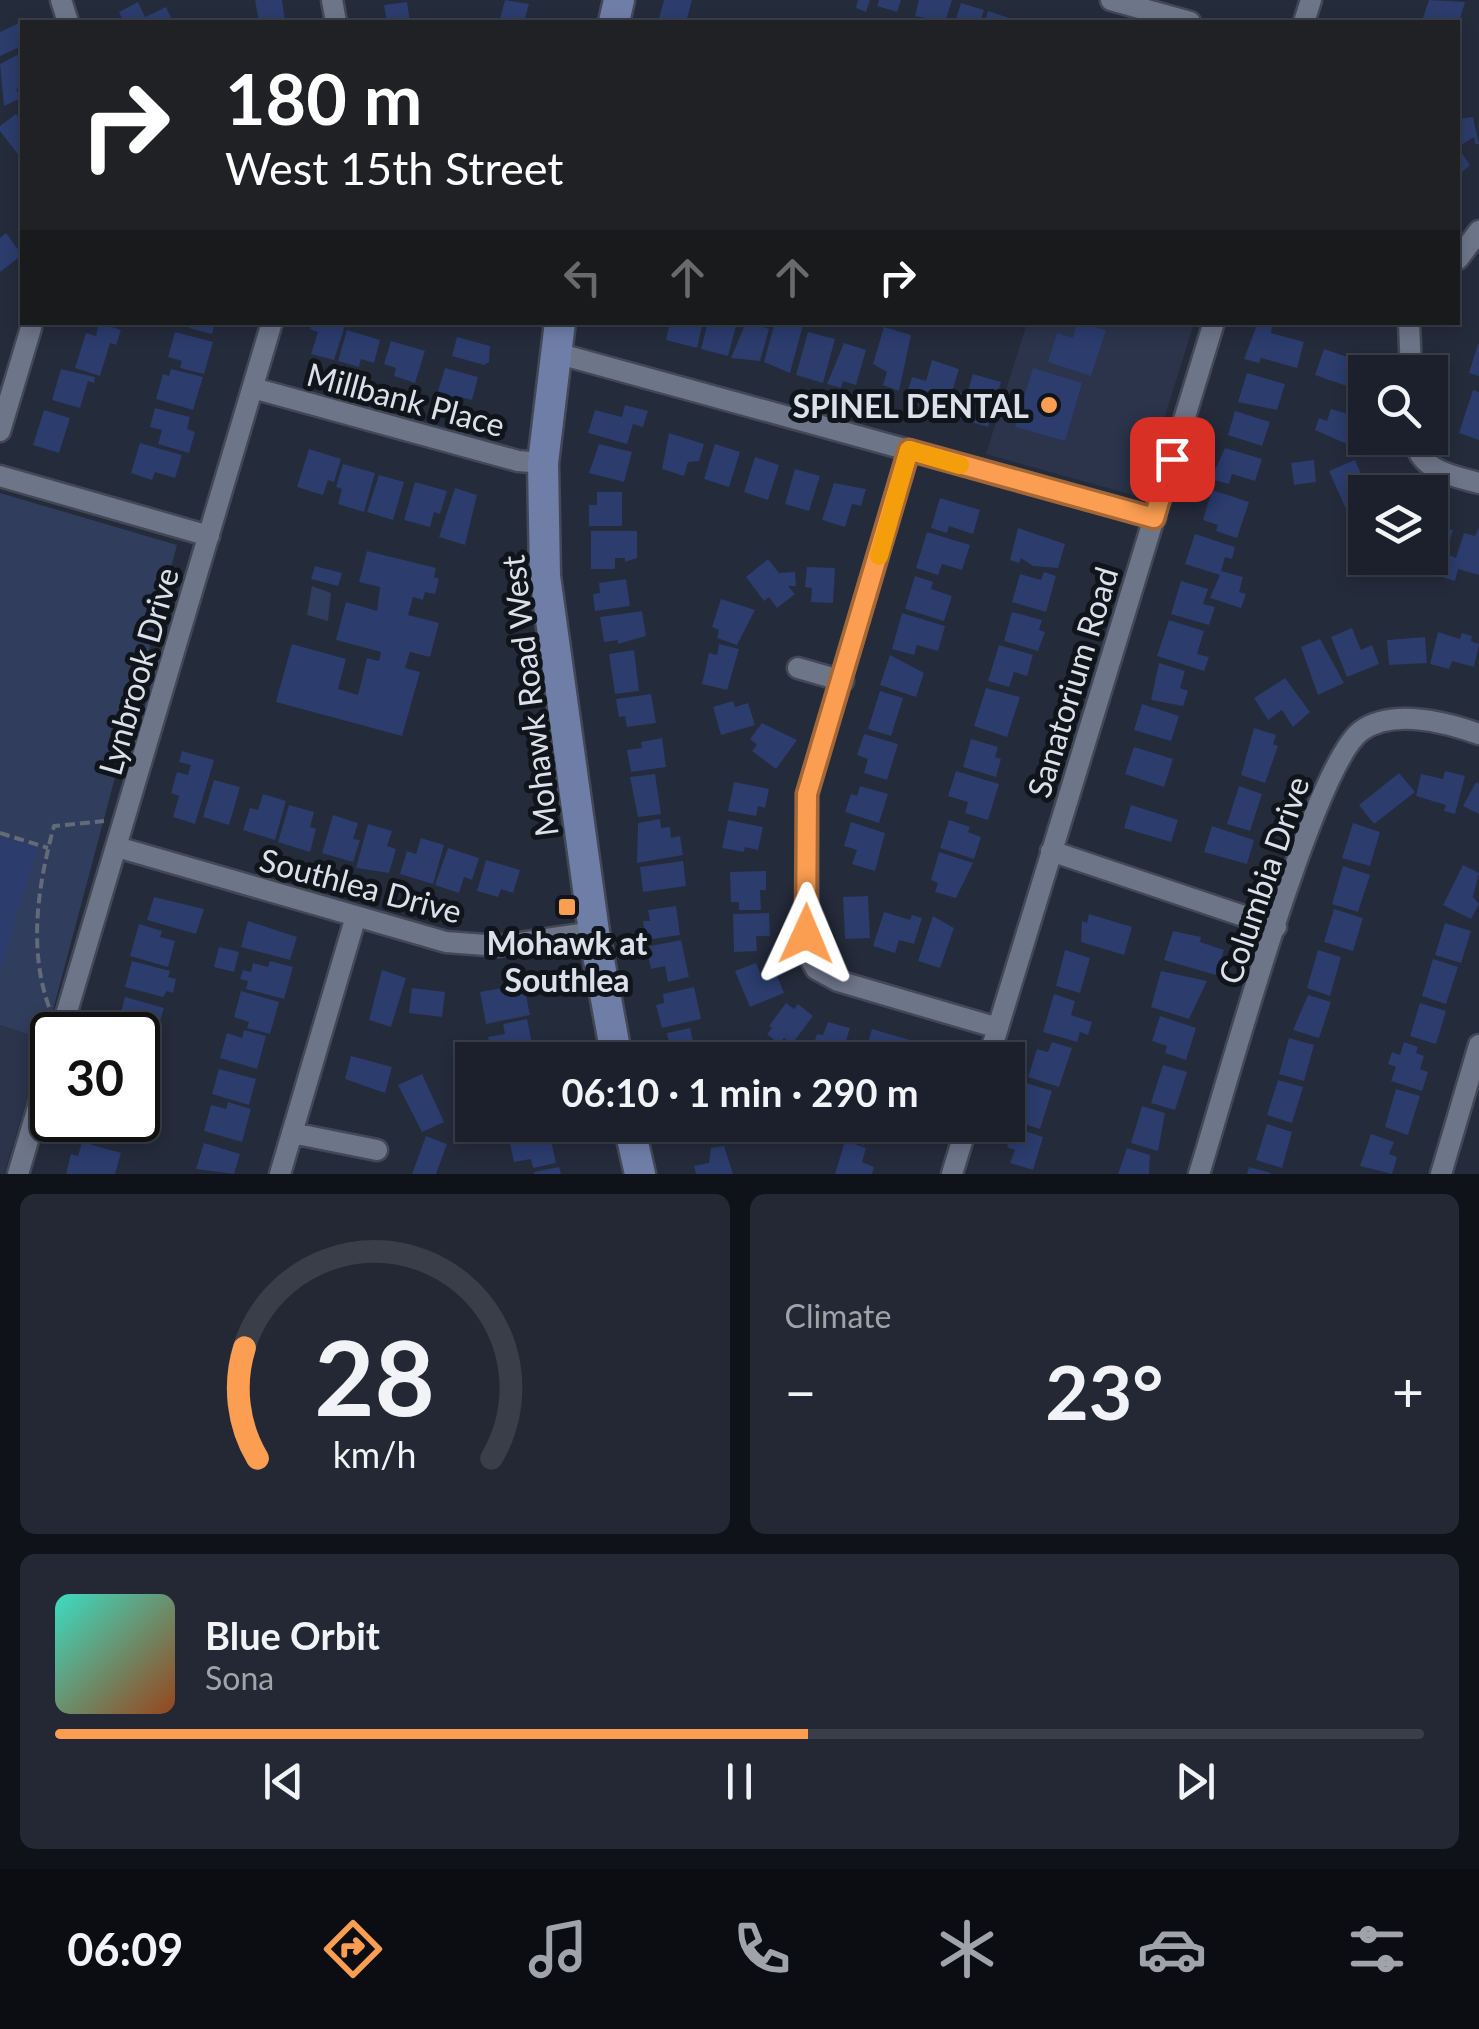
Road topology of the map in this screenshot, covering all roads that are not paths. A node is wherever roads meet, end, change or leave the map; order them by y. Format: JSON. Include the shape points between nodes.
{"nodes":[{"id":1,"x":1111,"y":0,"type":"edge"},
{"id":2,"x":1183,"y":20,"type":"edge"},
{"id":3,"x":1479,"y":230,"type":"edge"},
{"id":4,"x":1460,"y":256,"type":"edge"},
{"id":5,"x":271,"y":325,"type":"edge"},
{"id":6,"x":560,"y":325,"type":"edge"},
{"id":7,"x":1213,"y":325,"type":"edge"},
{"id":8,"x":1406,"y":325,"type":"edge"},
{"id":9,"x":31,"y":328,"type":"dead end"},
{"id":10,"x":556,"y":353,"type":"junction"},
{"id":11,"x":1409,"y":355,"type":"edge"},
{"id":12,"x":253,"y":388,"type":"junction"},
{"id":13,"x":0,"y":431,"type":"edge"},
{"id":14,"x":909,"y":450,"type":"junction"},
{"id":15,"x":1420,"y":455,"type":"edge"},
{"id":16,"x":543,"y":463,"type":"junction"},
{"id":17,"x":0,"y":476,"type":"edge"},
{"id":18,"x":1479,"y":483,"type":"edge"},
{"id":19,"x":1154,"y":518,"type":"junction"},
{"id":20,"x":209,"y":536,"type":"junction"},
{"id":21,"x":798,"y":668,"type":"dead end"},
{"id":22,"x":843,"y":680,"type":"junction"},
{"id":23,"x":1479,"y":734,"type":"edge"},
{"id":24,"x":117,"y":847,"type":"junction"},
{"id":25,"x":1050,"y":851,"type":"junction"},
{"id":26,"x":356,"y":916,"type":"junction"},
{"id":27,"x":1276,"y":926,"type":"junction"},
{"id":28,"x":594,"y":932,"type":"junction"},
{"id":29,"x":67,"y":1012,"type":"edge"},
{"id":30,"x":998,"y":1028,"type":"junction"},
{"id":31,"x":614,"y":1042,"type":"edge"},
{"id":32,"x":994,"y":1042,"type":"edge"},
{"id":33,"x":1479,"y":1045,"type":"edge"},
{"id":34,"x":292,"y":1133,"type":"junction"},
{"id":35,"x":30,"y":1134,"type":"edge"},
{"id":36,"x":633,"y":1142,"type":"edge"},
{"id":37,"x":962,"y":1142,"type":"edge"},
{"id":38,"x":378,"y":1150,"type":"dead end"},
{"id":39,"x":18,"y":1174,"type":"edge"},
{"id":40,"x":280,"y":1174,"type":"edge"},
{"id":41,"x":640,"y":1174,"type":"edge"},
{"id":42,"x":952,"y":1174,"type":"edge"},
{"id":43,"x":1199,"y":1174,"type":"edge"},
{"id":44,"x":1441,"y":1174,"type":"edge"}],
"edges":[{"from":1,"to":2,"type":"street"},
{"from":3,"to":4,"type":"street"},
{"from":5,"to":12,"type":"street","name":"Lynbrook Drive"},
{"from":6,"to":10,"type":"main road","name":"Mohawk Road West"},
{"from":7,"to":19,"type":"street","name":"Sanatorium Road"},
{"from":8,"to":11,"type":"street"},
{"from":9,"to":13,"type":"street"},
{"from":10,"to":14,"type":"street"},
{"from":10,"to":16,"type":"main road","name":"Mohawk Road West"},
{"from":12,"to":16,"type":"street","name":"Millbank Place"},
{"from":12,"to":20,"type":"street","name":"Lynbrook Drive"},
{"from":14,"to":19,"type":"street"},
{"from":14,"to":22,"type":"street"},
{"from":15,"to":18,"type":"street","via":[[1427,464]]},
{"from":16,"to":28,"type":"main road","name":"Mohawk Road West","via":[[546,576]]},
{"from":17,"to":20,"type":"street"},
{"from":19,"to":25,"type":"street","name":"Sanatorium Road"},
{"from":20,"to":24,"type":"street","name":"Lynbrook Drive"},
{"from":21,"to":22,"type":"street"},
{"from":22,"to":30,"type":"street","via":[[807,794],[808,955],[816,969],[838,981]]},
{"from":23,"to":27,"type":"street","name":"Columbia Drive","via":[[1403,718],[1363,729],[1340,752]]},
{"from":24,"to":26,"type":"street","name":"Southlea Drive"},
{"from":24,"to":29,"type":"street","name":"Lynbrook Drive"},
{"from":25,"to":27,"type":"street"},
{"from":25,"to":30,"type":"street","name":"Sanatorium Road"},
{"from":26,"to":28,"type":"street","name":"Southlea Drive","via":[[474,946]]},
{"from":26,"to":34,"type":"street"},
{"from":27,"to":43,"type":"street","name":"Columbia Drive"},
{"from":28,"to":31,"type":"main road","name":"Mohawk Road West"},
{"from":30,"to":32,"type":"street","name":"Sanatorium Road"},
{"from":33,"to":44,"type":"street"},
{"from":34,"to":38,"type":"street"},
{"from":34,"to":40,"type":"street"},
{"from":35,"to":39,"type":"street"},
{"from":36,"to":41,"type":"main road"},
{"from":37,"to":42,"type":"street"}]}
